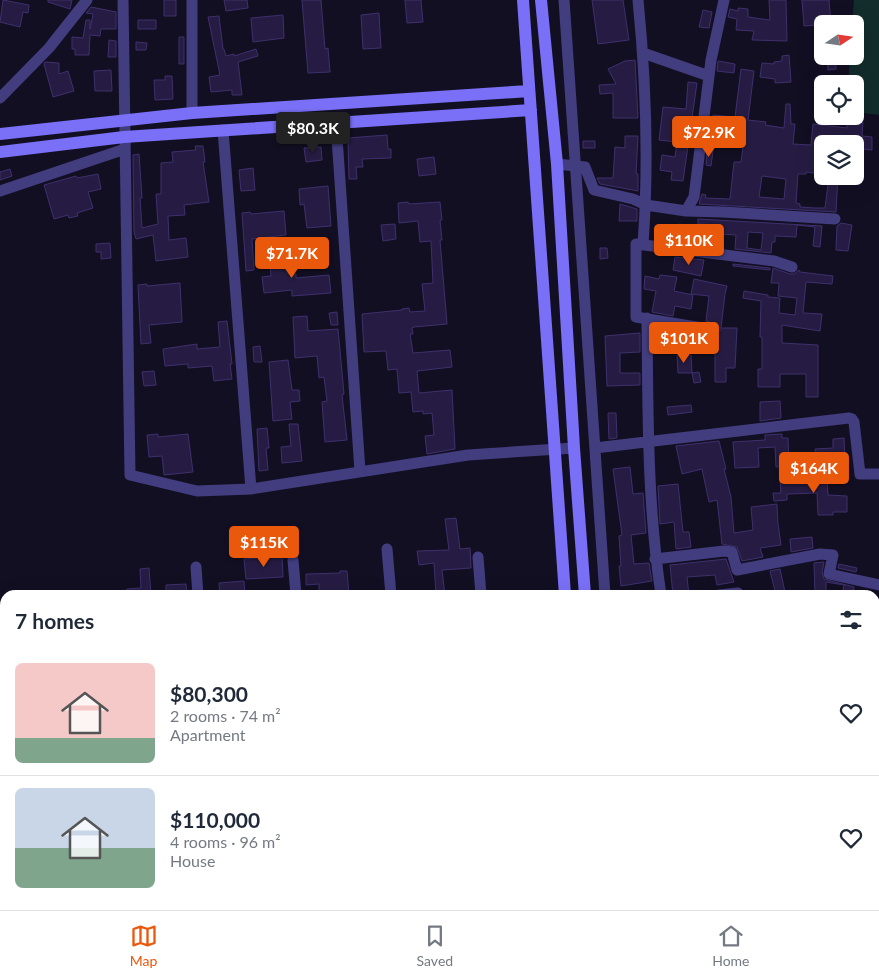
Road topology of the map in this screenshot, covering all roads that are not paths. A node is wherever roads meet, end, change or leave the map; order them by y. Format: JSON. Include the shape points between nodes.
{"nodes":[{"id":1,"x":87,"y":0,"type":"edge"},
{"id":2,"x":123,"y":0,"type":"edge"},
{"id":3,"x":192,"y":0,"type":"edge"},
{"id":4,"x":523,"y":0,"type":"edge"},
{"id":5,"x":541,"y":0,"type":"edge"},
{"id":6,"x":564,"y":0,"type":"edge"},
{"id":7,"x":638,"y":0,"type":"edge"},
{"id":8,"x":724,"y":0,"type":"edge"},
{"id":9,"x":643,"y":53,"type":"junction"},
{"id":10,"x":710,"y":76,"type":"junction"},
{"id":11,"x":529,"y":92,"type":"junction"},
{"id":12,"x":0,"y":98,"type":"edge"},
{"id":13,"x":530,"y":110,"type":"junction"},
{"id":14,"x":192,"y":113,"type":"junction"},
{"id":15,"x":124,"y":119,"type":"junction"},
{"id":16,"x":336,"y":123,"type":"junction"},
{"id":17,"x":223,"y":130,"type":"junction"},
{"id":18,"x":0,"y":134,"type":"edge"},
{"id":19,"x":124,"y":143,"type":"junction"},
{"id":20,"x":0,"y":152,"type":"edge"},
{"id":21,"x":558,"y":164,"type":"junction"},
{"id":22,"x":576,"y":166,"type":"junction"},
{"id":23,"x":0,"y":191,"type":"edge"},
{"id":24,"x":646,"y":205,"type":"junction"},
{"id":25,"x":686,"y":211,"type":"junction"},
{"id":26,"x":835,"y":219,"type":"dead end"},
{"id":27,"x":643,"y":244,"type":"junction"},
{"id":28,"x":792,"y":267,"type":"dead end"},
{"id":29,"x":647,"y":318,"type":"junction"},
{"id":30,"x":708,"y":329,"type":"dead end"},
{"id":31,"x":648,"y":442,"type":"junction"},
{"id":32,"x":574,"y":448,"type":"junction"},
{"id":33,"x":595,"y":448,"type":"junction"},
{"id":34,"x":555,"y":450,"type":"junction"},
{"id":35,"x":360,"y":471,"type":"junction"},
{"id":36,"x":879,"y":474,"type":"edge"},
{"id":37,"x":251,"y":489,"type":"junction"},
{"id":38,"x":388,"y":549,"type":"dead end"},
{"id":39,"x":478,"y":557,"type":"dead end"},
{"id":40,"x":655,"y":559,"type":"junction"},
{"id":41,"x":293,"y":560,"type":"dead end"},
{"id":42,"x":196,"y":567,"type":"dead end"},
{"id":43,"x":879,"y":585,"type":"edge"},
{"id":44,"x":198,"y":590,"type":"edge"},
{"id":45,"x":296,"y":590,"type":"edge"},
{"id":46,"x":391,"y":590,"type":"edge"},
{"id":47,"x":481,"y":590,"type":"edge"},
{"id":48,"x":566,"y":590,"type":"edge"},
{"id":49,"x":585,"y":590,"type":"edge"},
{"id":50,"x":605,"y":590,"type":"edge"},
{"id":51,"x":660,"y":590,"type":"edge"}],
"edges":[{"from":1,"to":12,"type":"street","via":[[49,48]]},
{"from":2,"to":15,"type":"street"},
{"from":3,"to":14,"type":"street"},
{"from":4,"to":11,"type":"main road"},
{"from":5,"to":21,"type":"main road"},
{"from":6,"to":22,"type":"street"},
{"from":7,"to":9,"type":"street"},
{"from":8,"to":10,"type":"street"},
{"from":9,"to":10,"type":"street"},
{"from":9,"to":24,"type":"street"},
{"from":10,"to":25,"type":"street","via":[[694,196]]},
{"from":11,"to":13,"type":"main road"},
{"from":11,"to":14,"type":"main road"},
{"from":13,"to":16,"type":"main road"},
{"from":13,"to":34,"type":"main road"},
{"from":14,"to":15,"type":"main road"},
{"from":15,"to":18,"type":"main road"},
{"from":15,"to":19,"type":"street"},
{"from":16,"to":17,"type":"main road"},
{"from":16,"to":35,"type":"street"},
{"from":17,"to":19,"type":"main road"},
{"from":17,"to":37,"type":"street"},
{"from":19,"to":20,"type":"main road"},
{"from":19,"to":23,"type":"street"},
{"from":19,"to":37,"type":"street","via":[[130,475],[197,491]]},
{"from":21,"to":22,"type":"street"},
{"from":21,"to":32,"type":"main road"},
{"from":22,"to":24,"type":"street","via":[[585,167],[594,190]]},
{"from":22,"to":33,"type":"street"},
{"from":24,"to":25,"type":"street"},
{"from":24,"to":27,"type":"street"},
{"from":25,"to":26,"type":"street"},
{"from":27,"to":28,"type":"street","via":[[774,260]]},
{"from":27,"to":29,"type":"street","via":[[636,244],[636,318]]},
{"from":29,"to":30,"type":"street"},
{"from":29,"to":31,"type":"street"},
{"from":31,"to":33,"type":"street"},
{"from":31,"to":36,"type":"street","via":[[849,418],[854,422],[859,472]]},
{"from":31,"to":40,"type":"street"},
{"from":32,"to":34,"type":"street"},
{"from":32,"to":49,"type":"main road"},
{"from":33,"to":50,"type":"street"},
{"from":34,"to":35,"type":"street","via":[[468,455]]},
{"from":34,"to":48,"type":"main road"},
{"from":35,"to":37,"type":"street"},
{"from":38,"to":46,"type":"street"},
{"from":39,"to":47,"type":"street"},
{"from":40,"to":43,"type":"street","via":[[732,552],[737,570],[820,554],[833,556],[829,574]]},
{"from":40,"to":51,"type":"street"},
{"from":41,"to":45,"type":"street"},
{"from":42,"to":44,"type":"street"}]}
